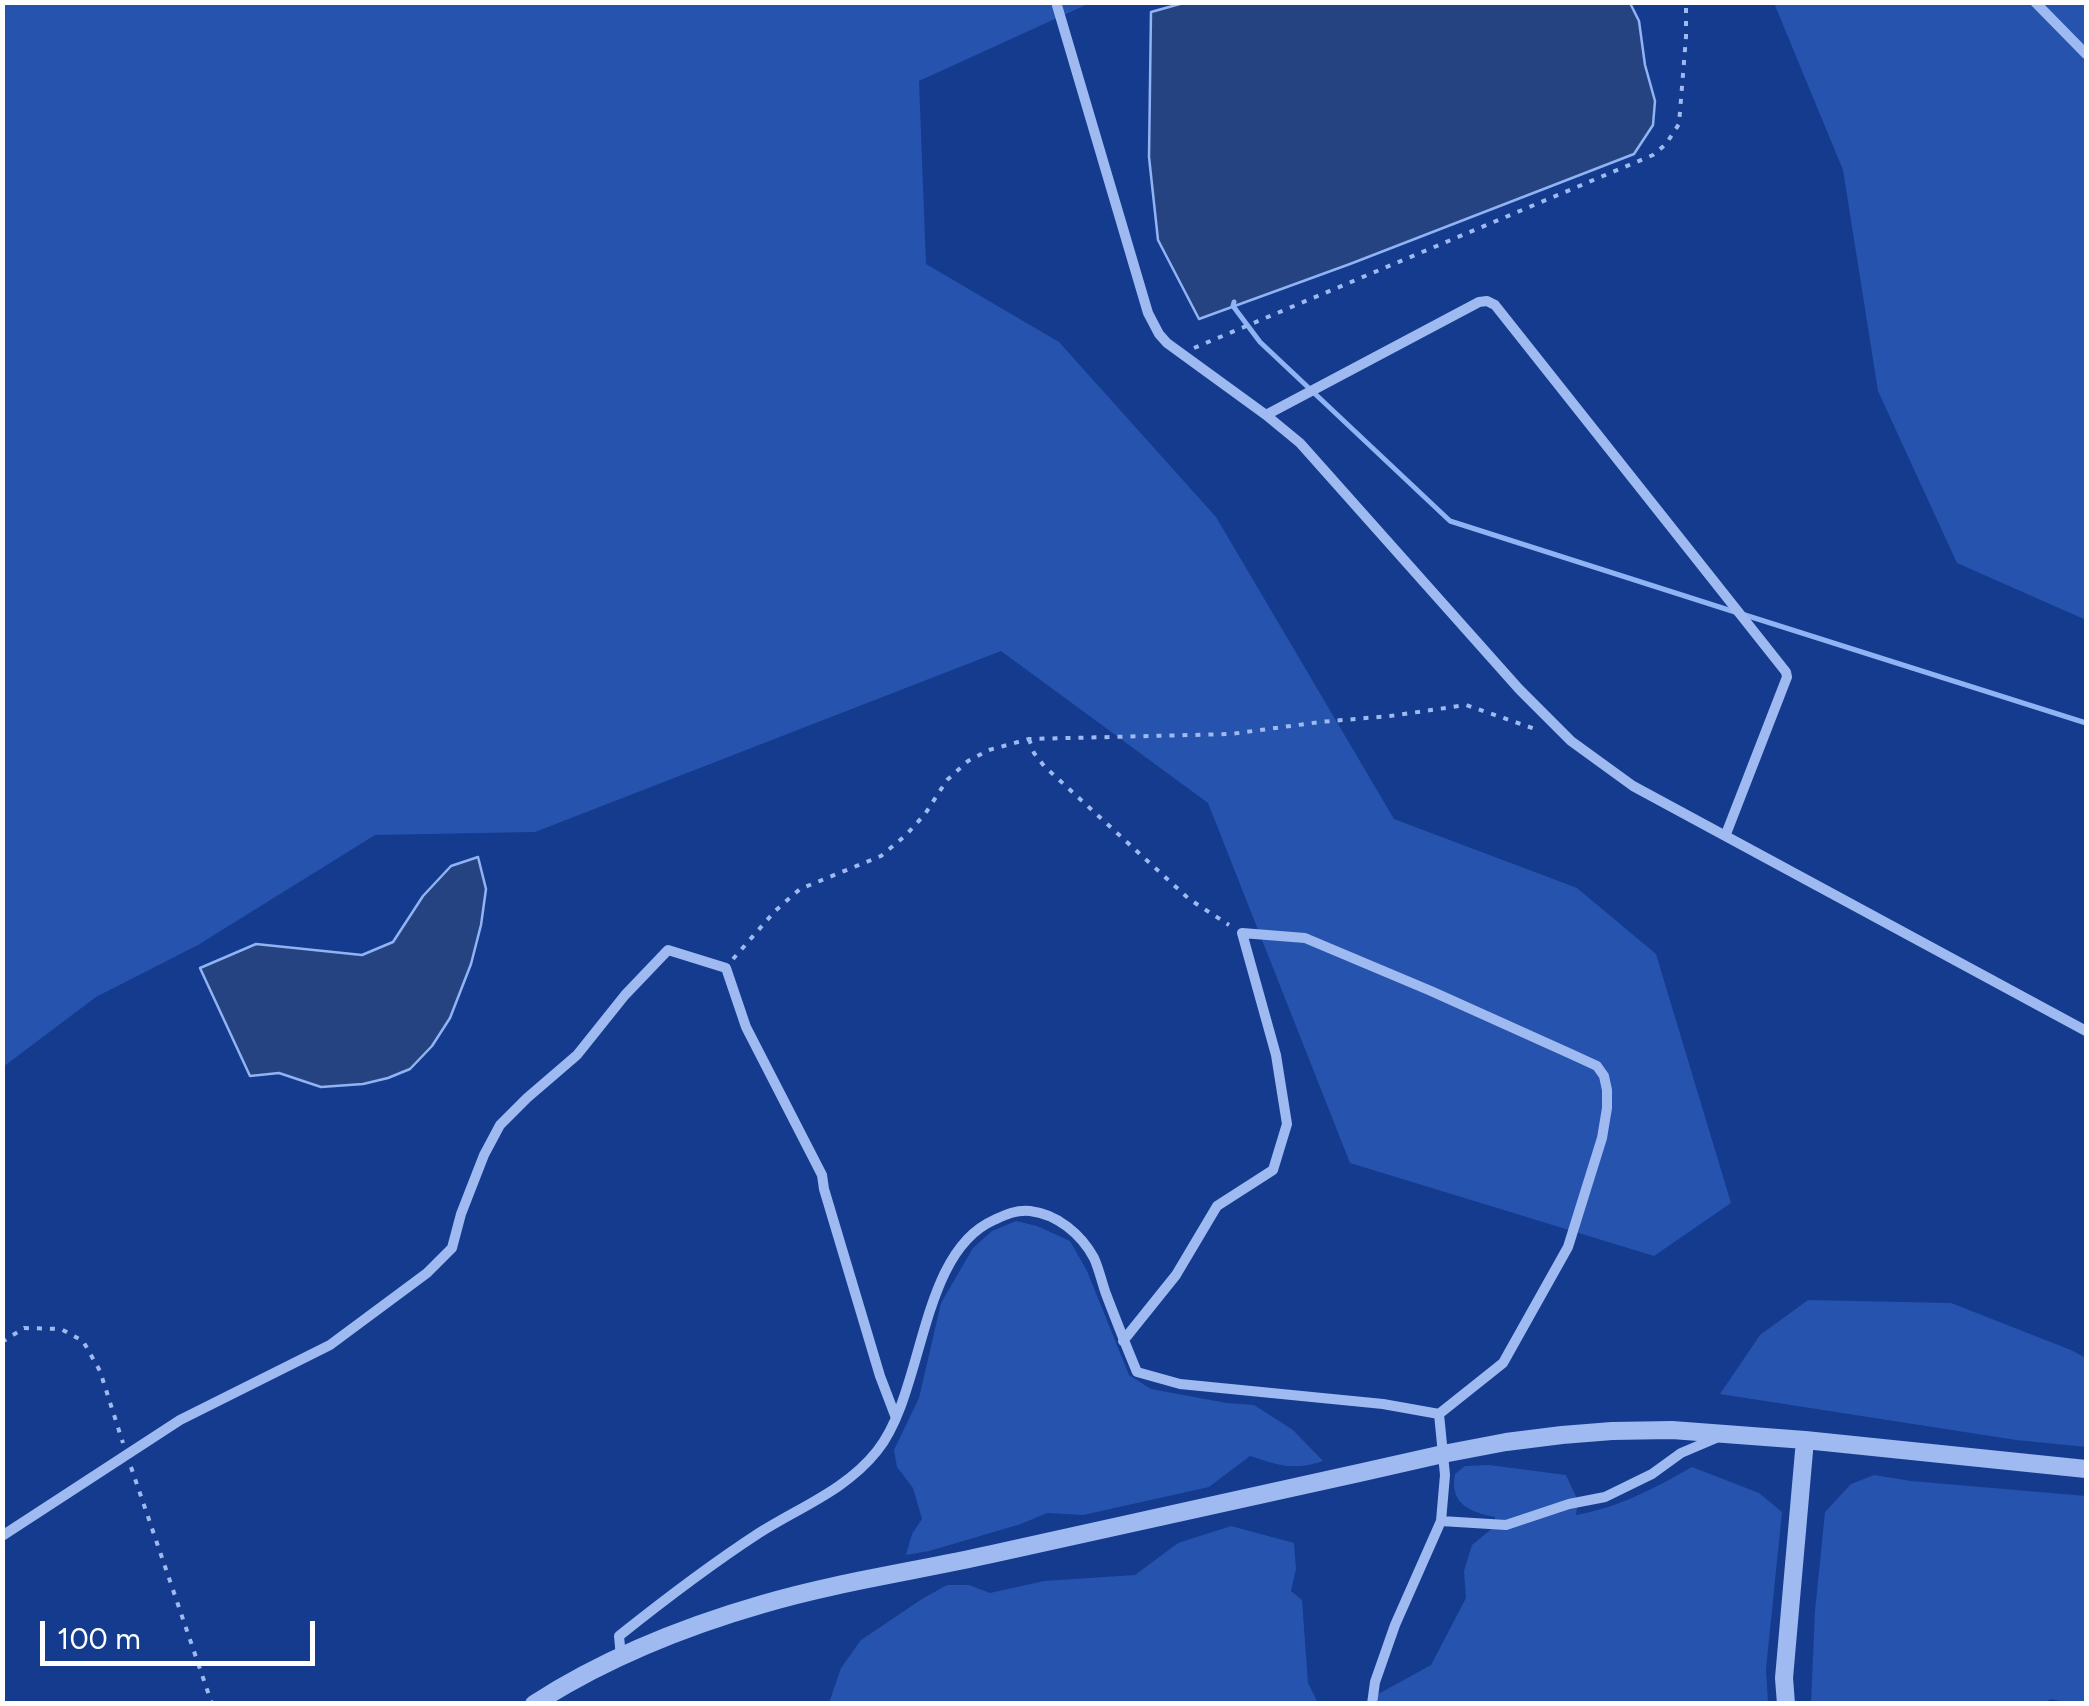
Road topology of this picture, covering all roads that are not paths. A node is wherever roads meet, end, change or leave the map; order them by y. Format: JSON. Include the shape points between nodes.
{"nodes":[{"id":1,"x":1056,"y":2,"type":"edge"},
{"id":2,"x":2035,"y":2,"type":"edge"},
{"id":3,"x":2086,"y":54,"type":"edge"},
{"id":4,"x":1266,"y":415,"type":"junction"},
{"id":5,"x":1726,"y":834,"type":"junction"},
{"id":6,"x":2086,"y":1031,"type":"edge"},
{"id":7,"x":1123,"y":1341,"type":"junction"},
{"id":8,"x":1440,"y":1414,"type":"junction"},
{"id":9,"x":896,"y":1419,"type":"junction"},
{"id":10,"x":1728,"y":1433,"type":"junction"},
{"id":11,"x":1805,"y":1440,"type":"junction"},
{"id":12,"x":1443,"y":1454,"type":"junction"},
{"id":13,"x":2086,"y":1469,"type":"edge"},
{"id":14,"x":1441,"y":1521,"type":"junction"},
{"id":15,"x":2,"y":1536,"type":"edge"},
{"id":16,"x":621,"y":1656,"type":"junction"},
{"id":17,"x":534,"y":1704,"type":"edge"},
{"id":18,"x":1372,"y":1704,"type":"edge"},
{"id":19,"x":1786,"y":1704,"type":"edge"}],
"edges":[{"from":1,"to":4,"type":"street","via":[[1148,313],[1180,353]]},
{"from":2,"to":3,"type":"street"},
{"from":4,"to":5,"type":"street","via":[[1300,443],[1571,741],[1634,786]]},
{"from":4,"to":5,"type":"street","via":[[1479,302],[1494,305],[1786,672]]},
{"from":5,"to":6,"type":"street"},
{"from":7,"to":8,"type":"street","via":[[1137,1372],[1180,1384]]},
{"from":7,"to":8,"type":"street","via":[[1176,1275],[1216,1206],[1273,1170],[1287,1124],[1276,1055],[1242,934],[1305,938],[1597,1066],[1608,1090],[1602,1138],[1568,1247],[1503,1363]]},
{"from":7,"to":9,"type":"street","via":[[1093,1258],[1071,1228],[1045,1213],[1015,1210],[966,1239],[950,1263]]},
{"from":8,"to":12,"type":"street"},
{"from":9,"to":15,"type":"street","via":[[822,1176],[746,1027],[726,968],[668,950],[576,1054],[500,1125],[452,1248],[427,1273],[330,1345],[180,1420]]},
{"from":9,"to":16,"type":"street","via":[[876,1452],[835,1490],[762,1531],[619,1636]]},
{"from":10,"to":11,"type":"street"},
{"from":10,"to":12,"type":"street","via":[[1612,1431]]},
{"from":10,"to":14,"type":"street","via":[[1605,1497],[1506,1525]]},
{"from":11,"to":13,"type":"street"},
{"from":11,"to":19,"type":"street"},
{"from":12,"to":14,"type":"street"},
{"from":12,"to":16,"type":"street","via":[[834,1586],[696,1626]]},
{"from":14,"to":18,"type":"street","via":[[1395,1625]]},
{"from":16,"to":17,"type":"street"}]}
